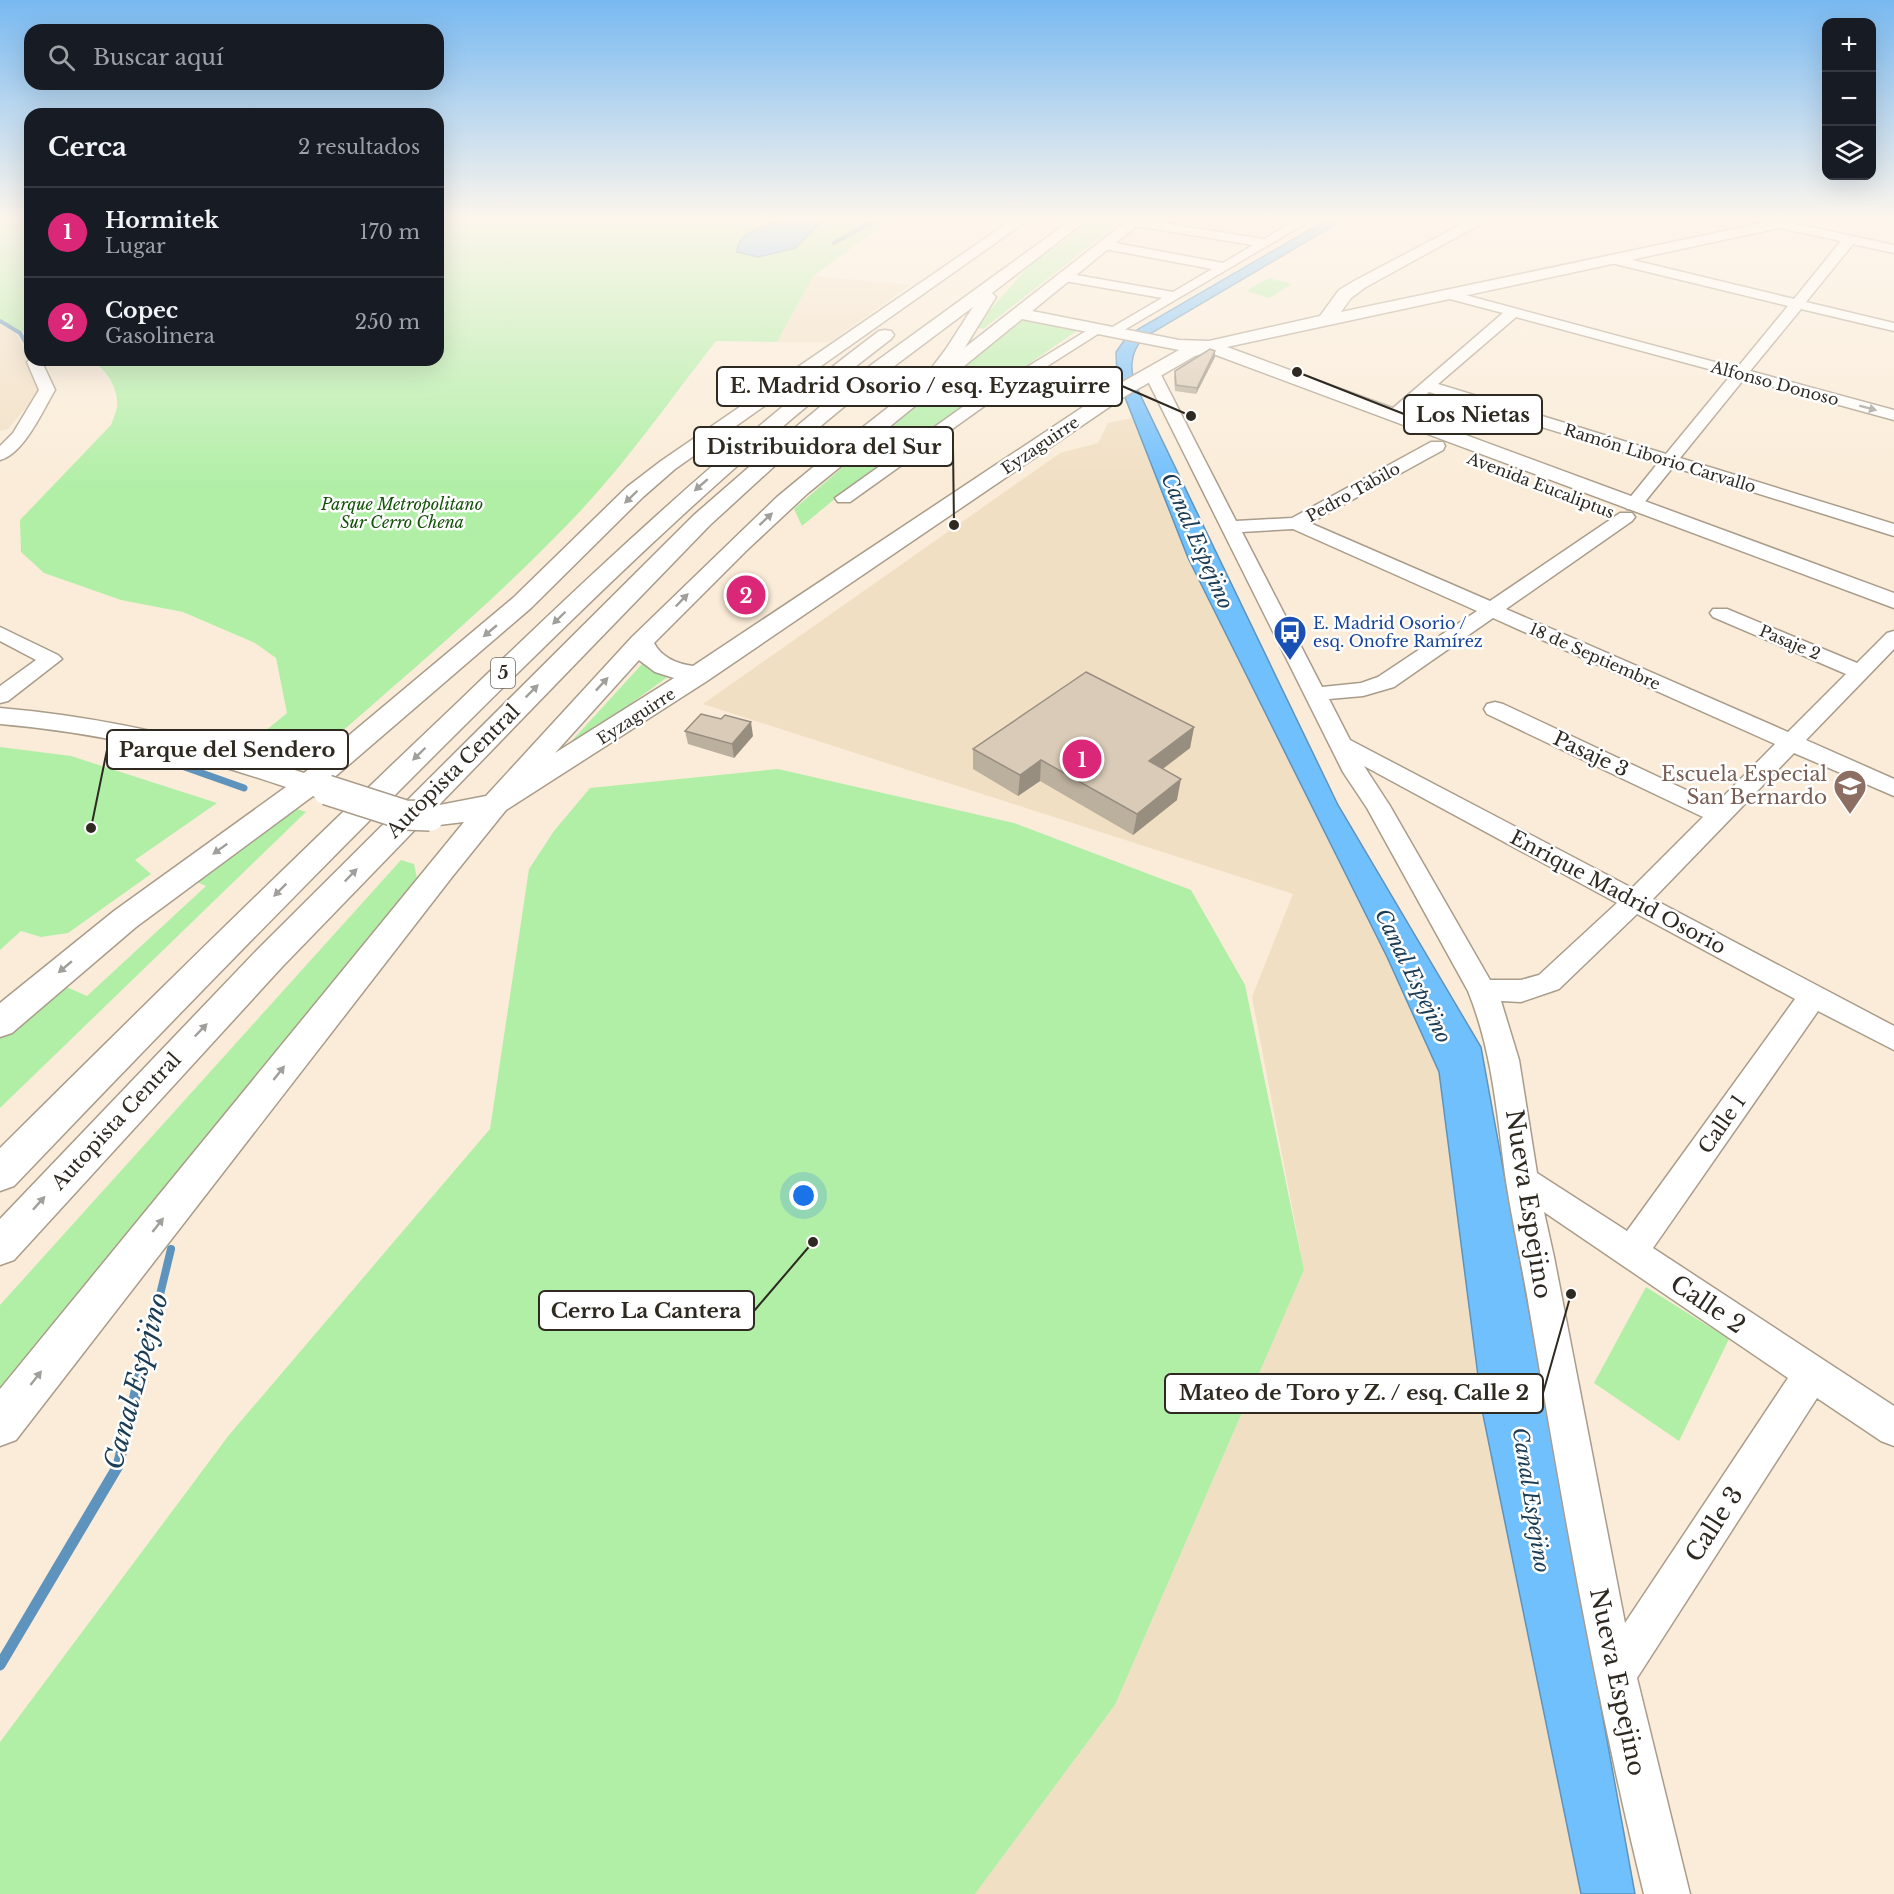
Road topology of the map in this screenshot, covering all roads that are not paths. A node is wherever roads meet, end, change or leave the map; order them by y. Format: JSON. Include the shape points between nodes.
{"nodes":[{"id":1,"x":894,"y":308,"type":"edge"},
{"id":2,"x":924,"y":308,"type":"edge"},
{"id":3,"x":959,"y":308,"type":"edge"},
{"id":4,"x":980,"y":308,"type":"edge"},
{"id":5,"x":1024,"y":308,"type":"edge"},
{"id":6,"x":1156,"y":308,"type":"edge"},
{"id":7,"x":1335,"y":308,"type":"edge"},
{"id":8,"x":1380,"y":308,"type":"edge"},
{"id":9,"x":1500,"y":308,"type":"edge"},
{"id":10,"x":1793,"y":308,"type":"edge"},
{"id":11,"x":1816,"y":308,"type":"edge"},
{"id":12,"x":1513,"y":312,"type":"junction"},
{"id":13,"x":1018,"y":313,"type":"junction"},
{"id":14,"x":1327,"y":319,"type":"junction"},
{"id":15,"x":1894,"y":327,"type":"edge"},
{"id":16,"x":1096,"y":329,"type":"junction"},
{"id":17,"x":1119,"y":333,"type":"junction"},
{"id":18,"x":1192,"y":348,"type":"junction"},
{"id":19,"x":37,"y":366,"type":"edge"},
{"id":20,"x":1741,"y":373,"type":"junction"},
{"id":21,"x":1147,"y":376,"type":"junction"},
{"id":22,"x":930,"y":382,"type":"junction"},
{"id":23,"x":1426,"y":386,"type":"junction"},
{"id":24,"x":1393,"y":415,"type":"junction"},
{"id":25,"x":1894,"y":415,"type":"edge"},
{"id":26,"x":20,"y":436,"type":"junction"},
{"id":27,"x":0,"y":442,"type":"edge"},
{"id":28,"x":1437,"y":446,"type":"junction"},
{"id":29,"x":0,"y":455,"type":"edge"},
{"id":30,"x":1670,"y":460,"type":"junction"},
{"id":31,"x":844,"y":498,"type":"dead end"},
{"id":32,"x":1630,"y":511,"type":"junction"},
{"id":33,"x":1296,"y":523,"type":"junction"},
{"id":34,"x":1230,"y":526,"type":"junction"},
{"id":35,"x":1894,"y":530,"type":"edge"},
{"id":36,"x":1894,"y":601,"type":"edge"},
{"id":37,"x":1491,"y":610,"type":"junction"},
{"id":38,"x":1720,"y":613,"type":"dead end"},
{"id":39,"x":1894,"y":617,"type":"edge"},
{"id":40,"x":0,"y":633,"type":"edge"},
{"id":41,"x":1894,"y":637,"type":"edge"},
{"id":42,"x":641,"y":642,"type":"junction"},
{"id":43,"x":1860,"y":672,"type":"junction"},
{"id":44,"x":698,"y":675,"type":"junction"},
{"id":45,"x":1315,"y":694,"type":"junction"},
{"id":46,"x":0,"y":696,"type":"edge"},
{"id":47,"x":1495,"y":709,"type":"dead end"},
{"id":48,"x":0,"y":716,"type":"edge"},
{"id":49,"x":612,"y":732,"type":"junction"},
{"id":50,"x":1790,"y":743,"type":"junction"},
{"id":51,"x":1342,"y":745,"type":"junction"},
{"id":52,"x":1380,"y":765,"type":"junction"},
{"id":53,"x":266,"y":770,"type":"junction"},
{"id":54,"x":318,"y":787,"type":"junction"},
{"id":55,"x":1894,"y":788,"type":"edge"},
{"id":56,"x":493,"y":805,"type":"junction"},
{"id":57,"x":1378,"y":806,"type":"junction"},
{"id":58,"x":268,"y":815,"type":"junction"},
{"id":59,"x":1720,"y":815,"type":"junction"},
{"id":60,"x":418,"y":819,"type":"junction"},
{"id":61,"x":441,"y":869,"type":"junction"},
{"id":62,"x":1635,"y":901,"type":"junction"},
{"id":63,"x":392,"y":930,"type":"junction"},
{"id":64,"x":1482,"y":990,"type":"junction"},
{"id":65,"x":1813,"y":996,"type":"junction"},
{"id":66,"x":0,"y":1023,"type":"edge"},
{"id":67,"x":1894,"y":1039,"type":"edge"},
{"id":68,"x":0,"y":1174,"type":"edge"},
{"id":69,"x":1522,"y":1180,"type":"junction"},
{"id":70,"x":0,"y":1247,"type":"edge"},
{"id":71,"x":1630,"y":1252,"type":"junction"},
{"id":72,"x":1812,"y":1373,"type":"junction"},
{"id":73,"x":0,"y":1424,"type":"edge"},
{"id":74,"x":1894,"y":1428,"type":"edge"},
{"id":75,"x":1615,"y":1675,"type":"junction"},
{"id":76,"x":1667,"y":1894,"type":"edge"}],
"edges":[{"from":1,"to":54,"type":"main road","one_way":true,"via":[[635,492],[522,603]]},
{"from":2,"to":68,"type":"main road","name":"Autopista Central","number":"5","one_way":true,"via":[[830,376],[660,522],[237,932]]},
{"from":70,"to":3,"type":"main road","name":"Autopista Central","number":"5","one_way":true,"via":[[278,950],[695,527],[838,400]]},
{"from":4,"to":22,"type":"main road"},
{"from":5,"to":13,"type":"main road"},
{"from":6,"to":17,"type":"street"},
{"from":7,"to":14,"type":"main road"},
{"from":8,"to":14,"type":"main road","name":"Eyzaguirre"},
{"from":9,"to":12,"type":"street","name":"Alfonso Donoso"},
{"from":10,"to":20,"type":"street"},
{"from":11,"to":15,"type":"street"},
{"from":12,"to":20,"type":"street","name":"Alfonso Donoso"},
{"from":12,"to":23,"type":"street"},
{"from":13,"to":16,"type":"main road"},
{"from":13,"to":22,"type":"main road"},
{"from":14,"to":18,"type":"main road","name":"Eyzaguirre"},
{"from":16,"to":17,"type":"main road"},
{"from":16,"to":31,"type":"street","via":[[977,404]]},
{"from":17,"to":18,"type":"main road"},
{"from":18,"to":21,"type":"main road","name":"Eyzaguirre"},
{"from":18,"to":24,"type":"main road","name":"Avenida Eucaliptus"},
{"from":18,"to":28,"type":"main road","name":"Avenida Eucaliptus"},
{"from":19,"to":26,"type":"street","via":[[47,390]]},
{"from":20,"to":25,"type":"street","name":"Alfonso Donoso","one_way":true},
{"from":20,"to":30,"type":"street"},
{"from":21,"to":34,"type":"street"},
{"from":21,"to":44,"type":"main road","name":"Eyzaguirre"},
{"from":42,"to":22,"type":"main road","one_way":true,"via":[[787,500]]},
{"from":23,"to":24,"type":"street"},
{"from":23,"to":30,"type":"street","name":"Ramón Liborio Carvallo"},
{"from":24,"to":32,"type":"main road","name":"Avenida Eucaliptus"},
{"from":26,"to":27,"type":"street"},
{"from":26,"to":29,"type":"street"},
{"from":28,"to":32,"type":"main road","name":"Avenida Eucaliptus"},
{"from":28,"to":33,"type":"street","name":"Pedro Tabilo"},
{"from":30,"to":32,"type":"street"},
{"from":30,"to":35,"type":"street","name":"Ramón Liborio Carvallo"},
{"from":32,"to":36,"type":"main road","name":"Avenida Eucaliptus"},
{"from":32,"to":37,"type":"street"},
{"from":32,"to":39,"type":"main road","name":"Avenida Eucaliptus"},
{"from":33,"to":34,"type":"street","name":"Pedro Tabilo"},
{"from":33,"to":37,"type":"street","name":"18 de Septiembre"},
{"from":34,"to":45,"type":"street"},
{"from":37,"to":45,"type":"street","via":[[1386,682]]},
{"from":37,"to":50,"type":"street","name":"18 de Septiembre"},
{"from":38,"to":43,"type":"street","name":"Pasaje 2"},
{"from":40,"to":46,"type":"street","via":[[51,658]]},
{"from":41,"to":43,"type":"street"},
{"from":42,"to":44,"type":"main road","via":[[658,664]]},
{"from":56,"to":42,"type":"main road","one_way":true},
{"from":43,"to":50,"type":"street"},
{"from":44,"to":49,"type":"main road","name":"Eyzaguirre"},
{"from":45,"to":51,"type":"street","name":"Nueva Espejino"},
{"from":47,"to":59,"type":"street","name":"Pasaje 3"},
{"from":48,"to":53,"type":"main road","via":[[128,733]]},
{"from":49,"to":56,"type":"main road","name":"Eyzaguirre"},
{"from":49,"to":63,"type":"main road","via":[[494,831]]},
{"from":50,"to":55,"type":"street","name":"18 de Septiembre"},
{"from":50,"to":59,"type":"street"},
{"from":51,"to":52,"type":"street","name":"Enrique Madrid Osorio"},
{"from":51,"to":57,"type":"street","name":"Nueva Espejino","via":[[1363,787]]},
{"from":52,"to":57,"type":"street"},
{"from":52,"to":62,"type":"street","name":"Enrique Madrid Osorio"},
{"from":53,"to":54,"type":"main road"},
{"from":53,"to":58,"type":"main road","via":[[275,791]]},
{"from":54,"to":58,"type":"main road"},
{"from":54,"to":60,"type":"main road","bridge":true},
{"from":56,"to":60,"type":"main road"},
{"from":56,"to":61,"type":"main road"},
{"from":57,"to":64,"type":"street","name":"Nueva Espejino"},
{"from":58,"to":66,"type":"main road","one_way":true,"via":[[124,919]]},
{"from":59,"to":62,"type":"street"},
{"from":60,"to":61,"type":"main road","via":[[434,844]]},
{"from":61,"to":63,"type":"main road"},
{"from":62,"to":64,"type":"street","via":[[1549,982],[1521,991]]},
{"from":62,"to":65,"type":"street","name":"Enrique Madrid Osorio"},
{"from":73,"to":63,"type":"main road","one_way":true},
{"from":64,"to":69,"type":"street","name":"Nueva Espejino","via":[[1502,1040]]},
{"from":65,"to":67,"type":"street","name":"Enrique Madrid Osorio"},
{"from":65,"to":71,"type":"street","name":"Calle 1"},
{"from":69,"to":71,"type":"street","name":"Calle 2"},
{"from":69,"to":75,"type":"street","name":"Nueva Espejino"},
{"from":71,"to":72,"type":"street","name":"Calle 2"},
{"from":72,"to":74,"type":"street","name":"Calle 2"},
{"from":72,"to":75,"type":"street","name":"Calle 3"},
{"from":75,"to":76,"type":"street","name":"Nueva Espejino"}]}
